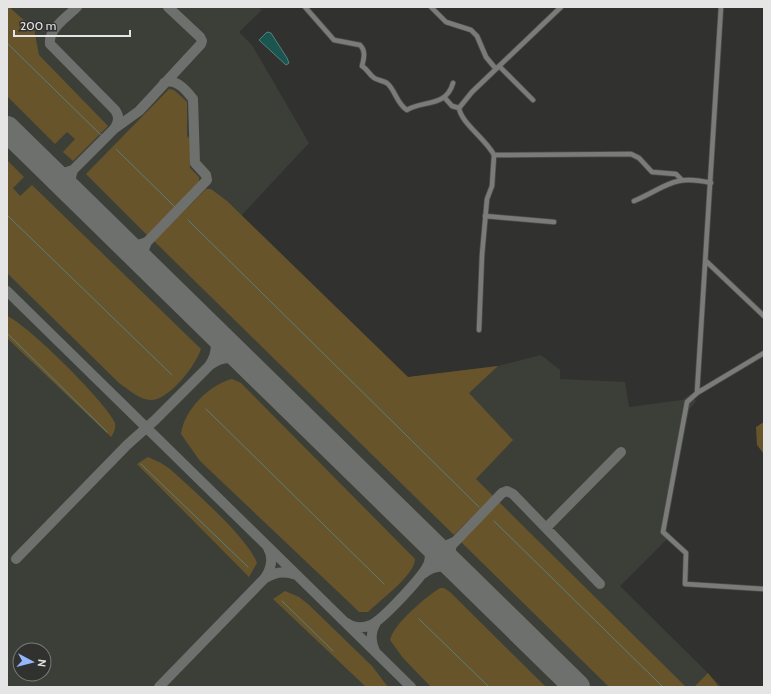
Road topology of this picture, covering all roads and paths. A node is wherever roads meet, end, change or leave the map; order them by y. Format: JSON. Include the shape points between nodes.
{"nodes":[{"id":1,"x":305,"y":7,"type":"edge"},
{"id":2,"x":431,"y":7,"type":"edge"},
{"id":3,"x":561,"y":7,"type":"edge"},
{"id":4,"x":721,"y":7,"type":"edge"},
{"id":5,"x":498,"y":67,"type":"junction"},
{"id":6,"x":453,"y":83,"type":"dead end"},
{"id":7,"x":444,"y":97,"type":"junction"},
{"id":8,"x":533,"y":100,"type":"dead end"},
{"id":9,"x":459,"y":108,"type":"junction"},
{"id":10,"x":494,"y":155,"type":"junction"},
{"id":11,"x":682,"y":180,"type":"junction"},
{"id":12,"x":711,"y":183,"type":"junction"},
{"id":13,"x":634,"y":201,"type":"dead end"},
{"id":14,"x":485,"y":216,"type":"junction"},
{"id":15,"x":554,"y":222,"type":"dead end"},
{"id":16,"x":706,"y":262,"type":"junction"},
{"id":17,"x":764,"y":316,"type":"edge"},
{"id":18,"x":479,"y":330,"type":"dead end"},
{"id":19,"x":764,"y":353,"type":"edge"},
{"id":20,"x":697,"y":393,"type":"junction"},
{"id":21,"x":764,"y":589,"type":"edge"}],
"edges":[{"from":1,"to":7,"type":"street","via":[[334,40],[360,45],[363,48],[362,66],[370,71],[373,78],[386,82],[407,110]]},
{"from":2,"to":5,"type":"street","via":[[446,22],[471,30],[477,36],[486,57]]},
{"from":3,"to":5,"type":"street"},
{"from":4,"to":12,"type":"street"},
{"from":5,"to":8,"type":"street"},
{"from":5,"to":9,"type":"street"},
{"from":6,"to":7,"type":"street","via":[[451,91]]},
{"from":7,"to":9,"type":"street","via":[[452,106]]},
{"from":9,"to":10,"type":"street","via":[[468,124]]},
{"from":10,"to":11,"type":"street","via":[[632,154],[652,172],[676,174]]},
{"from":10,"to":14,"type":"street","via":[[492,186]]},
{"from":11,"to":12,"type":"street","via":[[695,179]]},
{"from":11,"to":13,"type":"street","via":[[665,185]]},
{"from":12,"to":16,"type":"street"},
{"from":14,"to":15,"type":"street"},
{"from":14,"to":18,"type":"street"},
{"from":16,"to":17,"type":"street"},
{"from":16,"to":20,"type":"street"},
{"from":19,"to":20,"type":"street"},
{"from":20,"to":21,"type":"street","via":[[687,402],[663,532],[686,553],[686,584]]}]}
